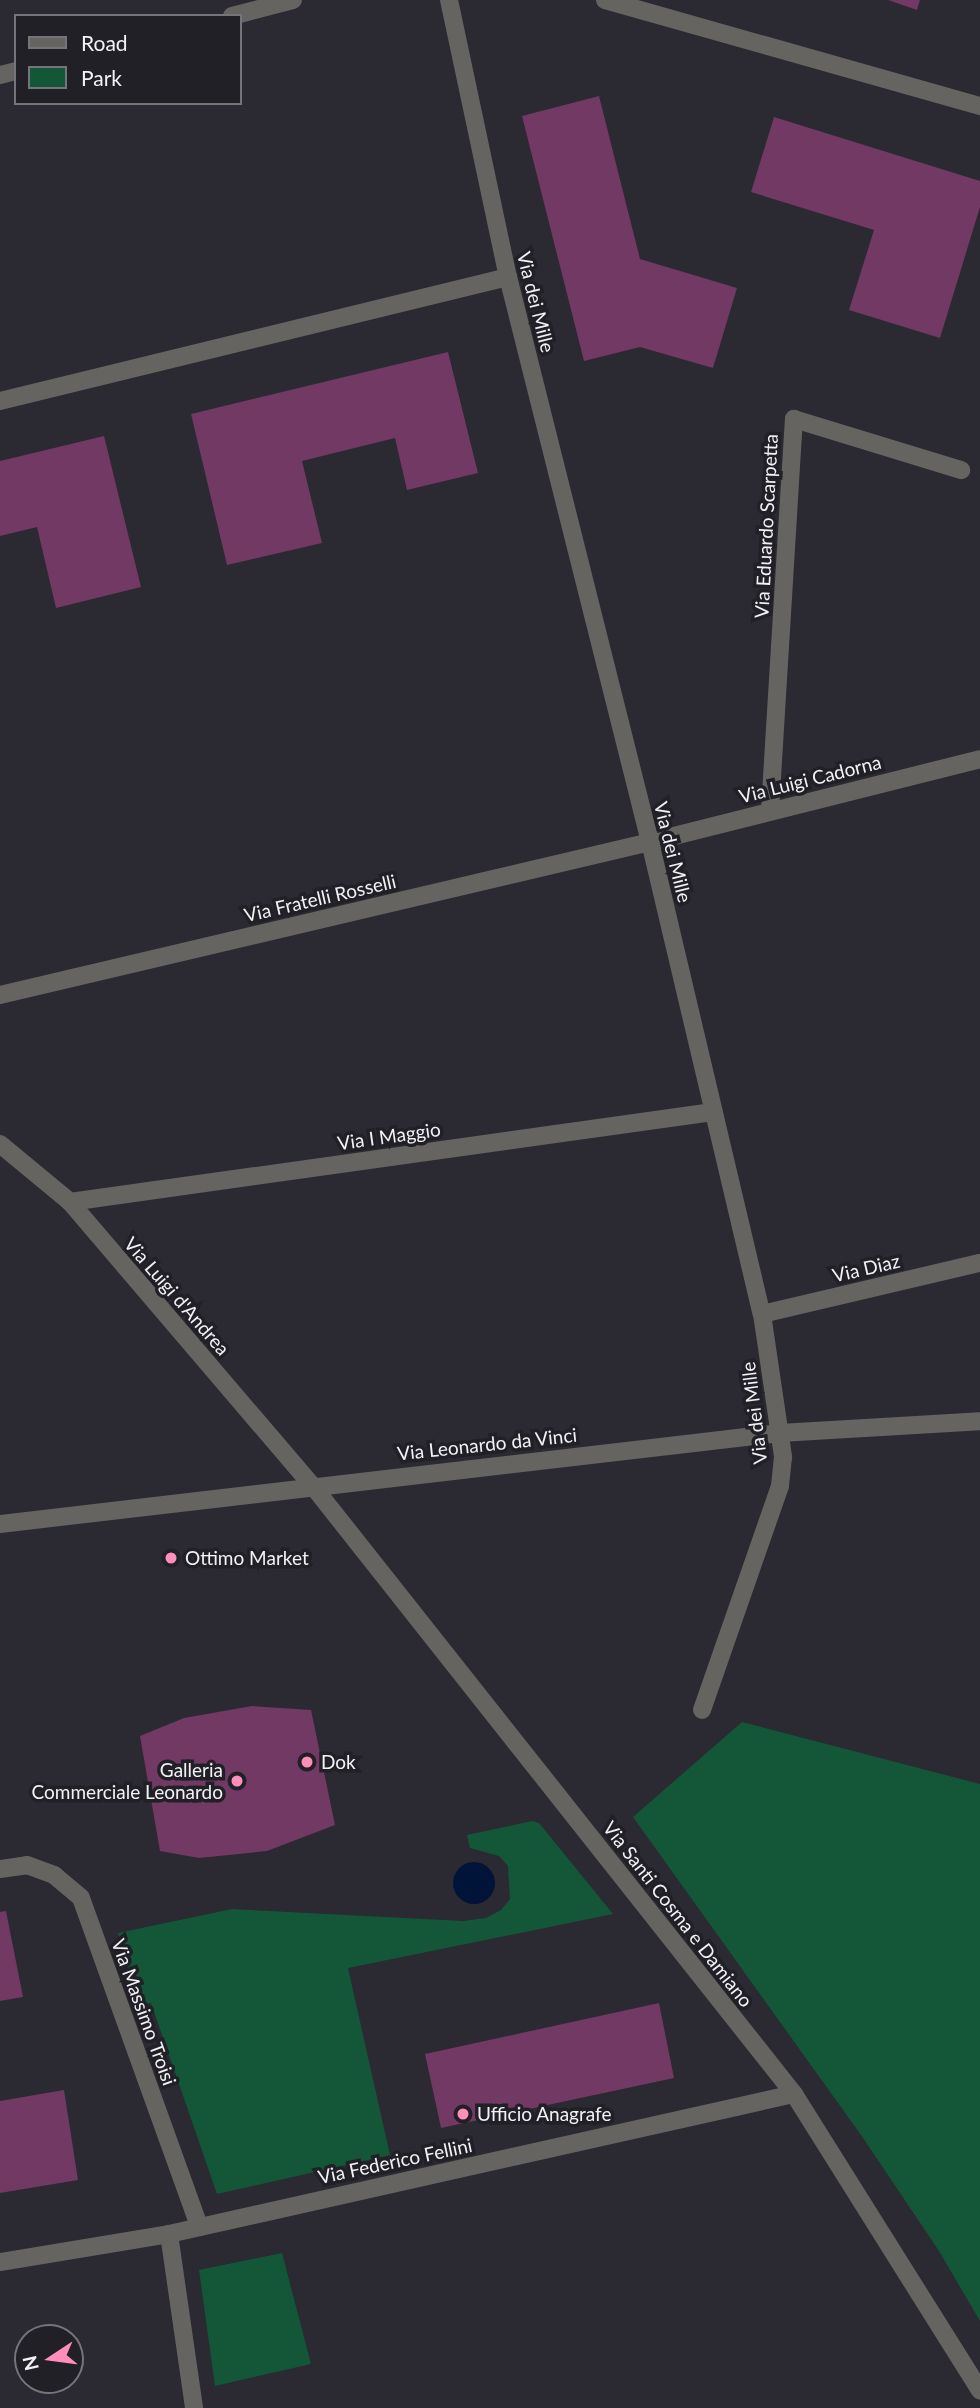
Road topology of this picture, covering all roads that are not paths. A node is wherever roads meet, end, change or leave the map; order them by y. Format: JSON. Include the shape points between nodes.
{"nodes":[{"id":1,"x":293,"y":0,"type":"edge"},
{"id":2,"x":449,"y":0,"type":"edge"},
{"id":3,"x":605,"y":0,"type":"edge"},
{"id":4,"x":651,"y":6,"type":"edge"},
{"id":5,"x":240,"y":14,"type":"edge"},
{"id":6,"x":980,"y":106,"type":"edge"},
{"id":7,"x":508,"y":277,"type":"junction"},
{"id":8,"x":0,"y":401,"type":"edge"},
{"id":9,"x":961,"y":470,"type":"dead end"},
{"id":10,"x":980,"y":759,"type":"edge"},
{"id":11,"x":770,"y":810,"type":"junction"},
{"id":12,"x":650,"y":842,"type":"junction"},
{"id":13,"x":0,"y":995,"type":"edge"},
{"id":14,"x":713,"y":1112,"type":"junction"},
{"id":15,"x":0,"y":1144,"type":"edge"},
{"id":16,"x":70,"y":1202,"type":"junction"},
{"id":17,"x":980,"y":1263,"type":"edge"},
{"id":18,"x":762,"y":1314,"type":"junction"},
{"id":19,"x":980,"y":1421,"type":"edge"},
{"id":20,"x":779,"y":1433,"type":"junction"},
{"id":21,"x":312,"y":1485,"type":"junction"},
{"id":22,"x":0,"y":1524,"type":"edge"},
{"id":23,"x":702,"y":1710,"type":"dead end"},
{"id":24,"x":0,"y":1869,"type":"edge"},
{"id":25,"x":794,"y":2094,"type":"junction"},
{"id":26,"x":199,"y":2225,"type":"junction"},
{"id":27,"x":169,"y":2234,"type":"junction"},
{"id":28,"x":0,"y":2262,"type":"edge"},
{"id":29,"x":980,"y":2390,"type":"edge"},
{"id":30,"x":194,"y":2408,"type":"edge"}],
"edges":[{"from":1,"to":5,"type":"street"},
{"from":2,"to":7,"type":"street","name":"Via dei Mille"},
{"from":3,"to":4,"type":"street"},
{"from":4,"to":6,"type":"street"},
{"from":7,"to":8,"type":"street"},
{"from":7,"to":12,"type":"street","name":"Via dei Mille"},
{"from":9,"to":11,"type":"street","name":"Via Eduardo Scarpetta","via":[[794,419]]},
{"from":10,"to":11,"type":"street","name":"Via Luigi Cadorna"},
{"from":11,"to":12,"type":"street","name":"Via Luigi Cadorna"},
{"from":12,"to":13,"type":"street","name":"Via Fratelli Rosselli"},
{"from":12,"to":14,"type":"street","name":"Via dei Mille"},
{"from":14,"to":16,"type":"street","name":"Via I Maggio"},
{"from":14,"to":18,"type":"street","name":"Via dei Mille"},
{"from":15,"to":16,"type":"street","name":"Via Luigi d'Andrea"},
{"from":16,"to":21,"type":"street","name":"Via Luigi d'Andrea"},
{"from":17,"to":18,"type":"street","name":"Via Diaz"},
{"from":18,"to":20,"type":"street","name":"Via dei Mille"},
{"from":19,"to":20,"type":"street","name":"Via Leonardo da Vinci"},
{"from":20,"to":21,"type":"street","name":"Via Leonardo da Vinci"},
{"from":20,"to":23,"type":"street","name":"Via dei Mille","via":[[783,1457],[780,1486]]},
{"from":21,"to":22,"type":"street","name":"Via Leonardo da Vinci"},
{"from":21,"to":25,"type":"street","name":"Via Santi Cosma e Damiano"},
{"from":24,"to":26,"type":"street","name":"Via Massimo Troisi","via":[[27,1865],[54,1875],[81,1898]]},
{"from":25,"to":26,"type":"street","name":"Via Federico Fellini"},
{"from":25,"to":29,"type":"street","name":"Via Santi Cosma e Damiano"},
{"from":26,"to":27,"type":"street","name":"Via Federico Fellini"},
{"from":27,"to":28,"type":"street","name":"Via Federico Fellini"},
{"from":27,"to":30,"type":"street"}]}
